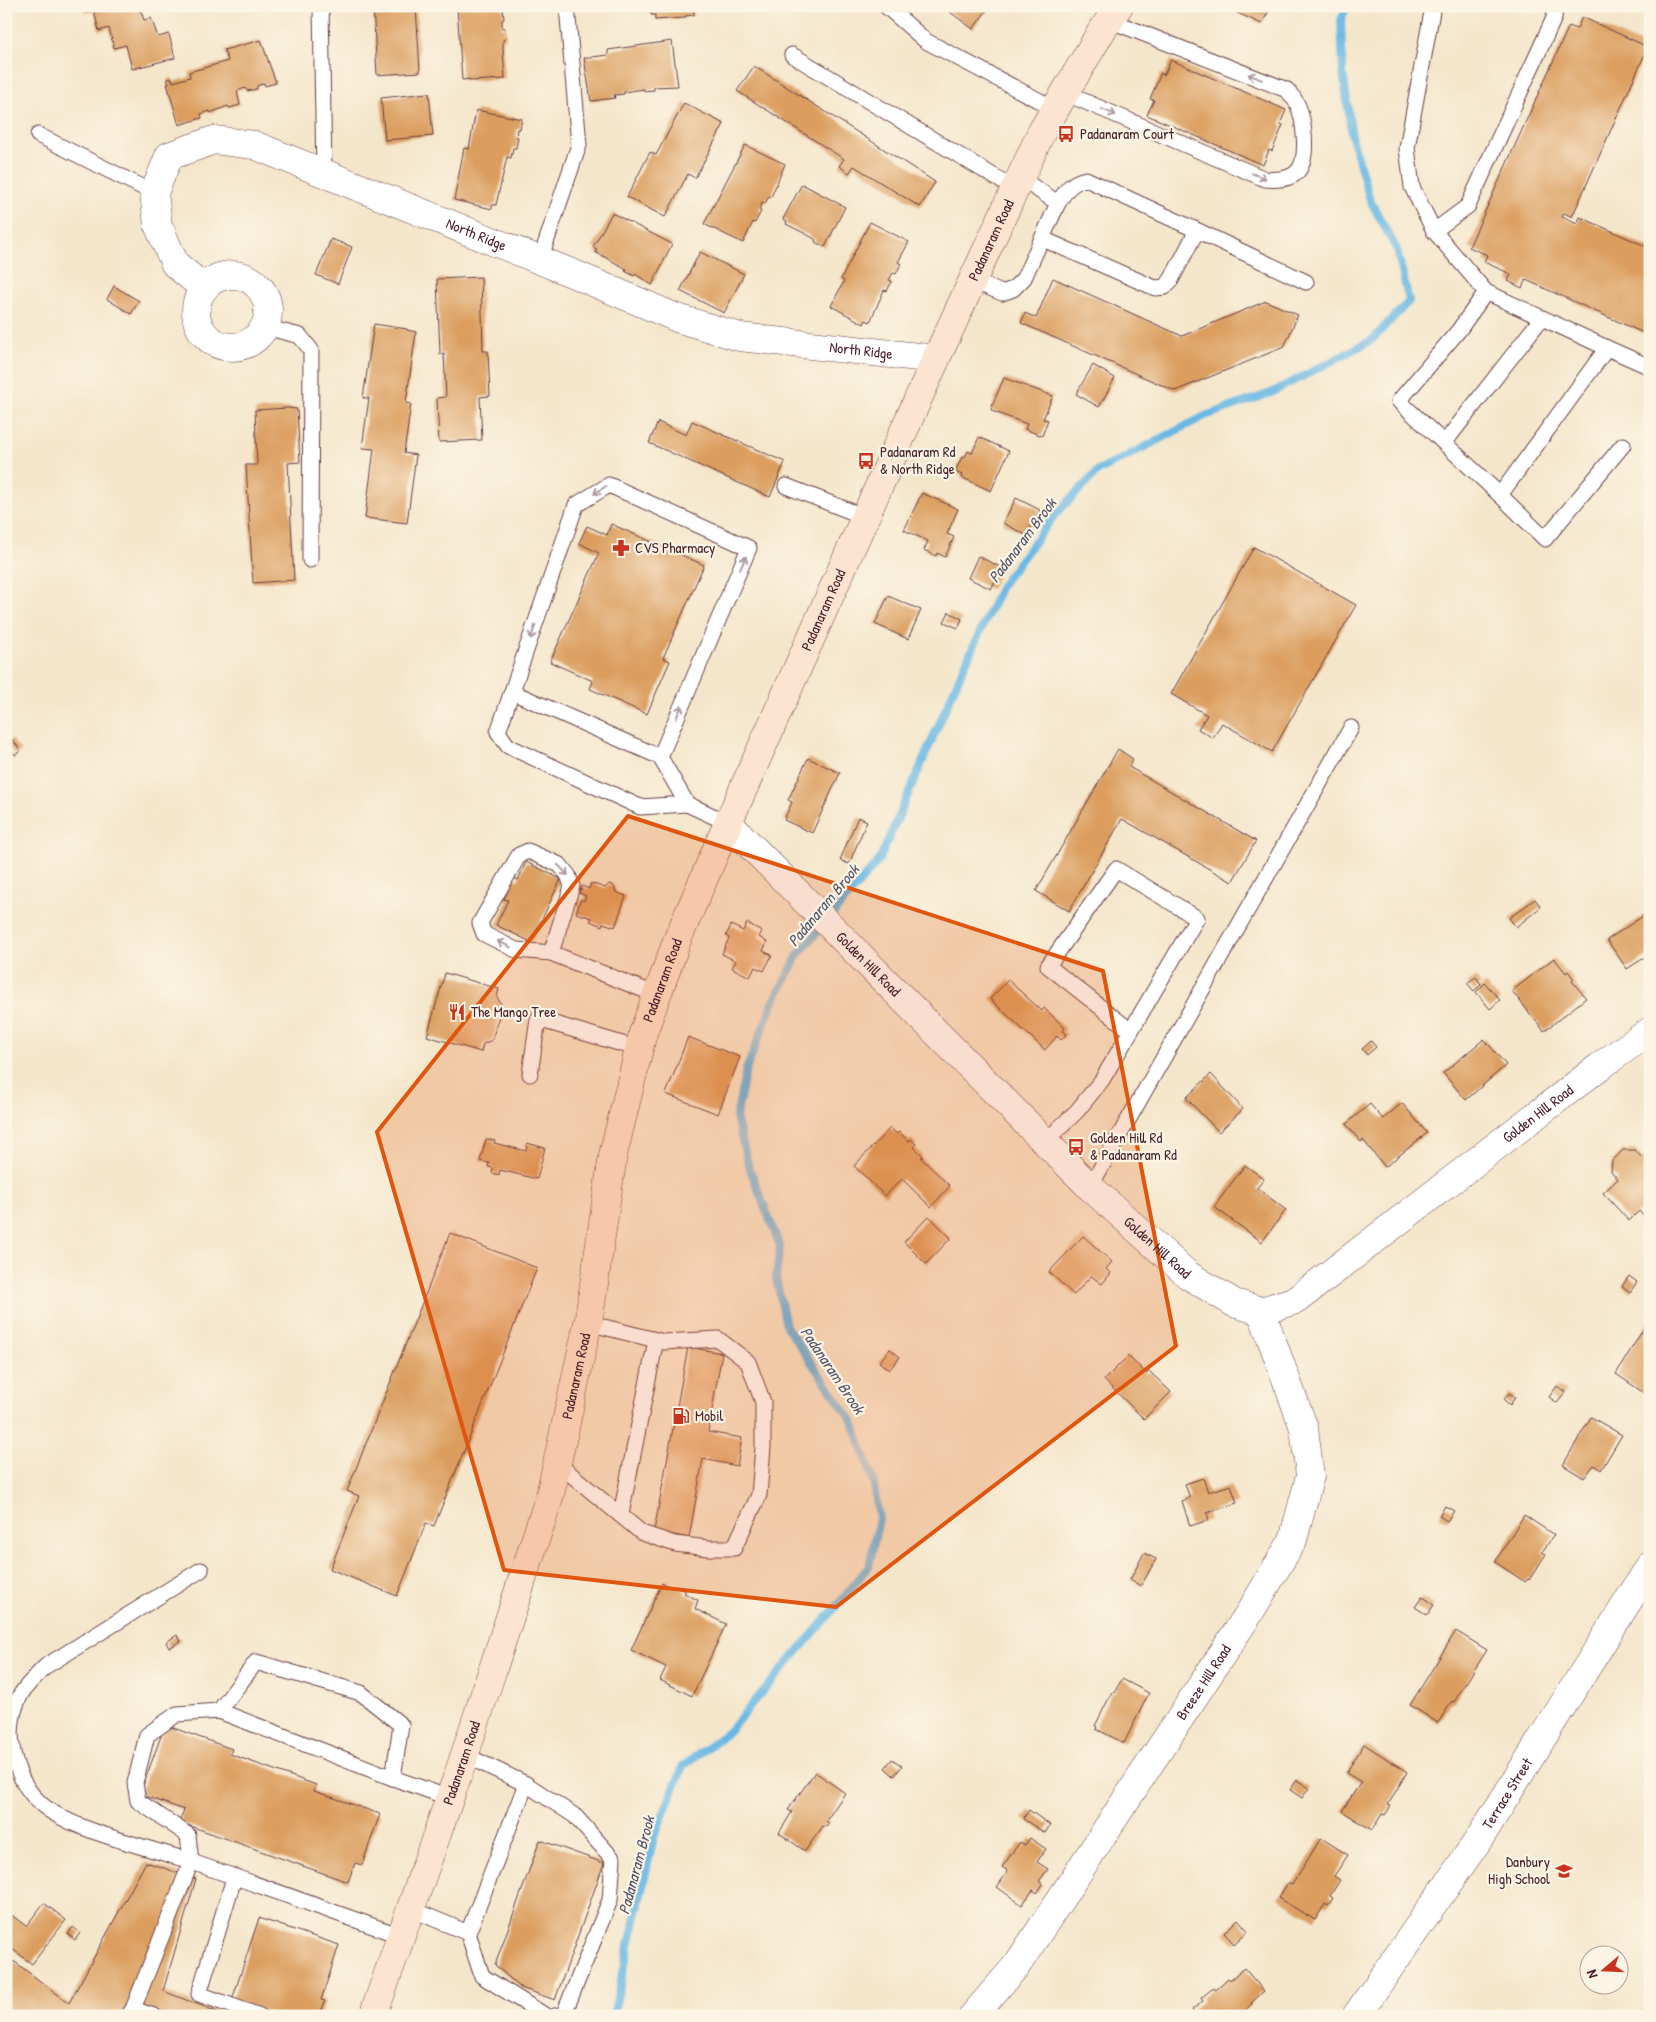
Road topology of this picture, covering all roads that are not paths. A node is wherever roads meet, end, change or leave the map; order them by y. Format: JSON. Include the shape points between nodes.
{"nodes":[{"id":1,"x":321,"y":6,"type":"edge"},
{"id":2,"x":567,"y":6,"type":"edge"},
{"id":3,"x":886,"y":6,"type":"edge"},
{"id":4,"x":1433,"y":6,"type":"edge"},
{"id":5,"x":1555,"y":6,"type":"edge"},
{"id":6,"x":1114,"y":13,"type":"edge"},
{"id":7,"x":792,"y":56,"type":"dead end"},
{"id":8,"x":1060,"y":101,"type":"junction"},
{"id":9,"x":38,"y":135,"type":"dead end"},
{"id":10,"x":324,"y":173,"type":"junction"},
{"id":11,"x":1018,"y":184,"type":"junction"},
{"id":12,"x":154,"y":192,"type":"junction"},
{"id":13,"x":1058,"y":202,"type":"junction"},
{"id":14,"x":1194,"y":230,"type":"junction"},
{"id":15,"x":1434,"y":231,"type":"junction"},
{"id":16,"x":1043,"y":239,"type":"junction"},
{"id":17,"x":540,"y":260,"type":"junction"},
{"id":18,"x":972,"y":281,"type":"junction"},
{"id":19,"x":1306,"y":282,"type":"dead end"},
{"id":20,"x":204,"y":288,"type":"junction"},
{"id":21,"x":1486,"y":292,"type":"junction"},
{"id":22,"x":1541,"y":319,"type":"junction"},
{"id":23,"x":265,"y":327,"type":"junction"},
{"id":24,"x":1607,"y":348,"type":"junction"},
{"id":25,"x":936,"y":359,"type":"junction"},
{"id":26,"x":1650,"y":367,"type":"edge"},
{"id":27,"x":1444,"y":442,"type":"junction"},
{"id":28,"x":1623,"y":445,"type":"dead end"},
{"id":29,"x":786,"y":486,"type":"dead end"},
{"id":30,"x":1500,"y":495,"type":"junction"},
{"id":31,"x":865,"y":517,"type":"junction"},
{"id":32,"x":310,"y":560,"type":"dead end"},
{"id":33,"x":512,"y":692,"type":"junction"},
{"id":34,"x":1351,"y":728,"type":"dead end"},
{"id":35,"x":660,"y":757,"type":"junction"},
{"id":36,"x":687,"y":804,"type":"junction"},
{"id":37,"x":728,"y":823,"type":"junction"},
{"id":38,"x":551,"y":953,"type":"junction"},
{"id":39,"x":657,"y":995,"type":"junction"},
{"id":40,"x":1131,"y":1031,"type":"junction"},
{"id":41,"x":1650,"y":1032,"type":"edge"},
{"id":42,"x":639,"y":1049,"type":"junction"},
{"id":43,"x":530,"y":1074,"type":"dead end"},
{"id":44,"x":1045,"y":1142,"type":"junction"},
{"id":45,"x":1090,"y":1187,"type":"junction"},
{"id":46,"x":1262,"y":1311,"type":"junction"},
{"id":47,"x":588,"y":1322,"type":"junction"},
{"id":48,"x":656,"y":1340,"type":"junction"},
{"id":49,"x":557,"y":1462,"type":"junction"},
{"id":50,"x":620,"y":1514,"type":"junction"},
{"id":51,"x":1650,"y":1566,"type":"edge"},
{"id":52,"x":202,"y":1570,"type":"dead end"},
{"id":53,"x":219,"y":1711,"type":"junction"},
{"id":54,"x":465,"y":1755,"type":"junction"},
{"id":55,"x":393,"y":1778,"type":"junction"},
{"id":56,"x":526,"y":1784,"type":"junction"},
{"id":57,"x":450,"y":1798,"type":"junction"},
{"id":58,"x":191,"y":1862,"type":"junction"},
{"id":59,"x":234,"y":1878,"type":"junction"},
{"id":60,"x":411,"y":1909,"type":"junction"},
{"id":61,"x":468,"y":1933,"type":"junction"},
{"id":62,"x":401,"y":1936,"type":"junction"},
{"id":63,"x":131,"y":2012,"type":"edge"},
{"id":64,"x":154,"y":2016,"type":"edge"},
{"id":65,"x":260,"y":2016,"type":"edge"},
{"id":66,"x":373,"y":2016,"type":"edge"},
{"id":67,"x":546,"y":2016,"type":"edge"},
{"id":68,"x":555,"y":2016,"type":"edge"},
{"id":69,"x":973,"y":2016,"type":"edge"},
{"id":70,"x":1356,"y":2016,"type":"edge"}],
"edges":[{"from":1,"to":10,"type":"lane"},
{"from":2,"to":17,"type":"lane","via":[[578,145]]},
{"from":3,"to":8,"type":"lane","via":[[926,41]]},
{"from":4,"to":15,"type":"lane","via":[[1407,148],[1412,187]]},
{"from":5,"to":15,"type":"lane","via":[[1554,18],[1468,206]]},
{"from":6,"to":8,"type":"main road","name":"Padanaram Road"},
{"from":8,"to":6,"type":"lane","one_way":true,"via":[[1265,179],[1290,177],[1299,170],[1305,129],[1298,104],[1287,90]]},
{"from":7,"to":11,"type":"lane"},
{"from":8,"to":11,"type":"main road","name":"Padanaram Road","via":[[1041,133]]},
{"from":9,"to":12,"type":"lane"},
{"from":10,"to":12,"type":"street","name":"North Ridge","via":[[254,145],[214,140],[169,156]]},
{"from":10,"to":17,"type":"street","name":"North Ridge"},
{"from":11,"to":13,"type":"lane"},
{"from":11,"to":18,"type":"main road","name":"Padanaram Road"},
{"from":12,"to":20,"type":"street","name":"North Ridge","via":[[158,225],[175,264]]},
{"from":13,"to":14,"type":"lane","via":[[1075,182],[1086,180]]},
{"from":13,"to":16,"type":"lane"},
{"from":14,"to":16,"type":"lane","via":[[1194,236],[1171,280],[1165,287],[1155,288]]},
{"from":14,"to":19,"type":"lane"},
{"from":15,"to":21,"type":"lane"},
{"from":16,"to":18,"type":"lane","via":[[1024,278],[1013,289],[1002,293]]},
{"from":17,"to":25,"type":"street","name":"North Ridge","via":[[677,318],[740,337]]},
{"from":18,"to":25,"type":"main road","name":"Padanaram Road"},
{"from":20,"to":23,"type":"street","via":[[214,279],[226,275],[240,275],[252,280],[267,301]]},
{"from":20,"to":23,"type":"street","via":[[196,314],[207,338],[219,345],[245,345],[257,338]]},
{"from":21,"to":22,"type":"lane"},
{"from":21,"to":27,"type":"lane","via":[[1459,330],[1399,401]]},
{"from":22,"to":24,"type":"lane"},
{"from":22,"to":27,"type":"lane"},
{"from":23,"to":32,"type":"lane","via":[[300,336],[311,350]]},
{"from":24,"to":26,"type":"lane"},
{"from":24,"to":30,"type":"lane"},
{"from":25,"to":31,"type":"main road","name":"Padanaram Road"},
{"from":27,"to":30,"type":"lane"},
{"from":28,"to":30,"type":"lane","via":[[1545,539]]},
{"from":29,"to":31,"type":"lane"},
{"from":31,"to":37,"type":"main road","name":"Padanaram Road"},
{"from":33,"to":35,"type":"lane"},
{"from":35,"to":33,"type":"lane","one_way":true,"via":[[749,548],[609,485],[576,505]]},
{"from":33,"to":36,"type":"lane","via":[[498,732],[508,746],[640,808]]},
{"from":34,"to":45,"type":"lane"},
{"from":35,"to":36,"type":"lane"},
{"from":36,"to":37,"type":"lane"},
{"from":37,"to":39,"type":"main road","name":"Padanaram Road"},
{"from":37,"to":44,"type":"street","name":"Golden Hill Road"},
{"from":38,"to":38,"type":"lane","one_way":true,"via":[[516,950],[484,934],[480,923],[519,855],[528,851],[560,865],[572,886]]},
{"from":38,"to":39,"type":"lane"},
{"from":39,"to":42,"type":"main road","name":"Padanaram Road"},
{"from":40,"to":40,"type":"lane","via":[[1197,918],[1116,869],[1048,966]]},
{"from":40,"to":44,"type":"lane","via":[[1102,1080],[1077,1111]]},
{"from":41,"to":46,"type":"street","name":"Golden Hill Road","via":[[1599,1066],[1296,1300]]},
{"from":42,"to":43,"type":"lane","via":[[538,1019]]},
{"from":42,"to":47,"type":"main road","name":"Padanaram Road","via":[[613,1155]]},
{"from":44,"to":45,"type":"street","name":"Golden Hill Road"},
{"from":45,"to":46,"type":"street","name":"Golden Hill Road","via":[[1188,1275],[1234,1303]]},
{"from":46,"to":69,"type":"street","name":"Breeze Hill Road","via":[[1304,1428],[1310,1476],[1293,1540],[1250,1612],[1017,1965]]},
{"from":47,"to":48,"type":"lane"},
{"from":47,"to":49,"type":"main road","name":"Padanaram Road"},
{"from":48,"to":50,"type":"lane"},
{"from":48,"to":50,"type":"lane","via":[[718,1339],[748,1362],[763,1402],[759,1495],[734,1548],[675,1544],[642,1532]]},
{"from":49,"to":50,"type":"lane"},
{"from":49,"to":54,"type":"main road","name":"Padanaram Road","via":[[550,1495]]},
{"from":51,"to":70,"type":"street","name":"Terrace Street","via":[[1479,1839]]},
{"from":52,"to":58,"type":"lane","via":[[46,1666],[21,1695],[13,1718],[12,1740],[20,1776],[41,1804],[95,1831]]},
{"from":53,"to":55,"type":"lane"},
{"from":53,"to":55,"type":"lane","via":[[256,1662],[361,1693],[401,1725]]},
{"from":53,"to":58,"type":"lane","via":[[177,1714],[147,1734],[135,1782],[138,1801],[188,1835]]},
{"from":54,"to":56,"type":"lane"},
{"from":54,"to":57,"type":"main road","name":"Padanaram Road"},
{"from":55,"to":57,"type":"lane"},
{"from":56,"to":61,"type":"lane"},
{"from":56,"to":68,"type":"lane","via":[[575,1816],[613,1859],[610,1900],[564,2014]]},
{"from":57,"to":60,"type":"main road","name":"Padanaram Road"},
{"from":58,"to":59,"type":"lane"},
{"from":58,"to":63,"type":"lane"},
{"from":59,"to":62,"type":"lane"},
{"from":59,"to":65,"type":"lane","via":[[199,1994]]},
{"from":60,"to":61,"type":"lane"},
{"from":60,"to":62,"type":"main road","name":"Padanaram Road"},
{"from":61,"to":67,"type":"lane","via":[[482,1976]]},
{"from":62,"to":66,"type":"main road","name":"Padanaram Road"},
{"from":63,"to":64,"type":"lane"}]}
